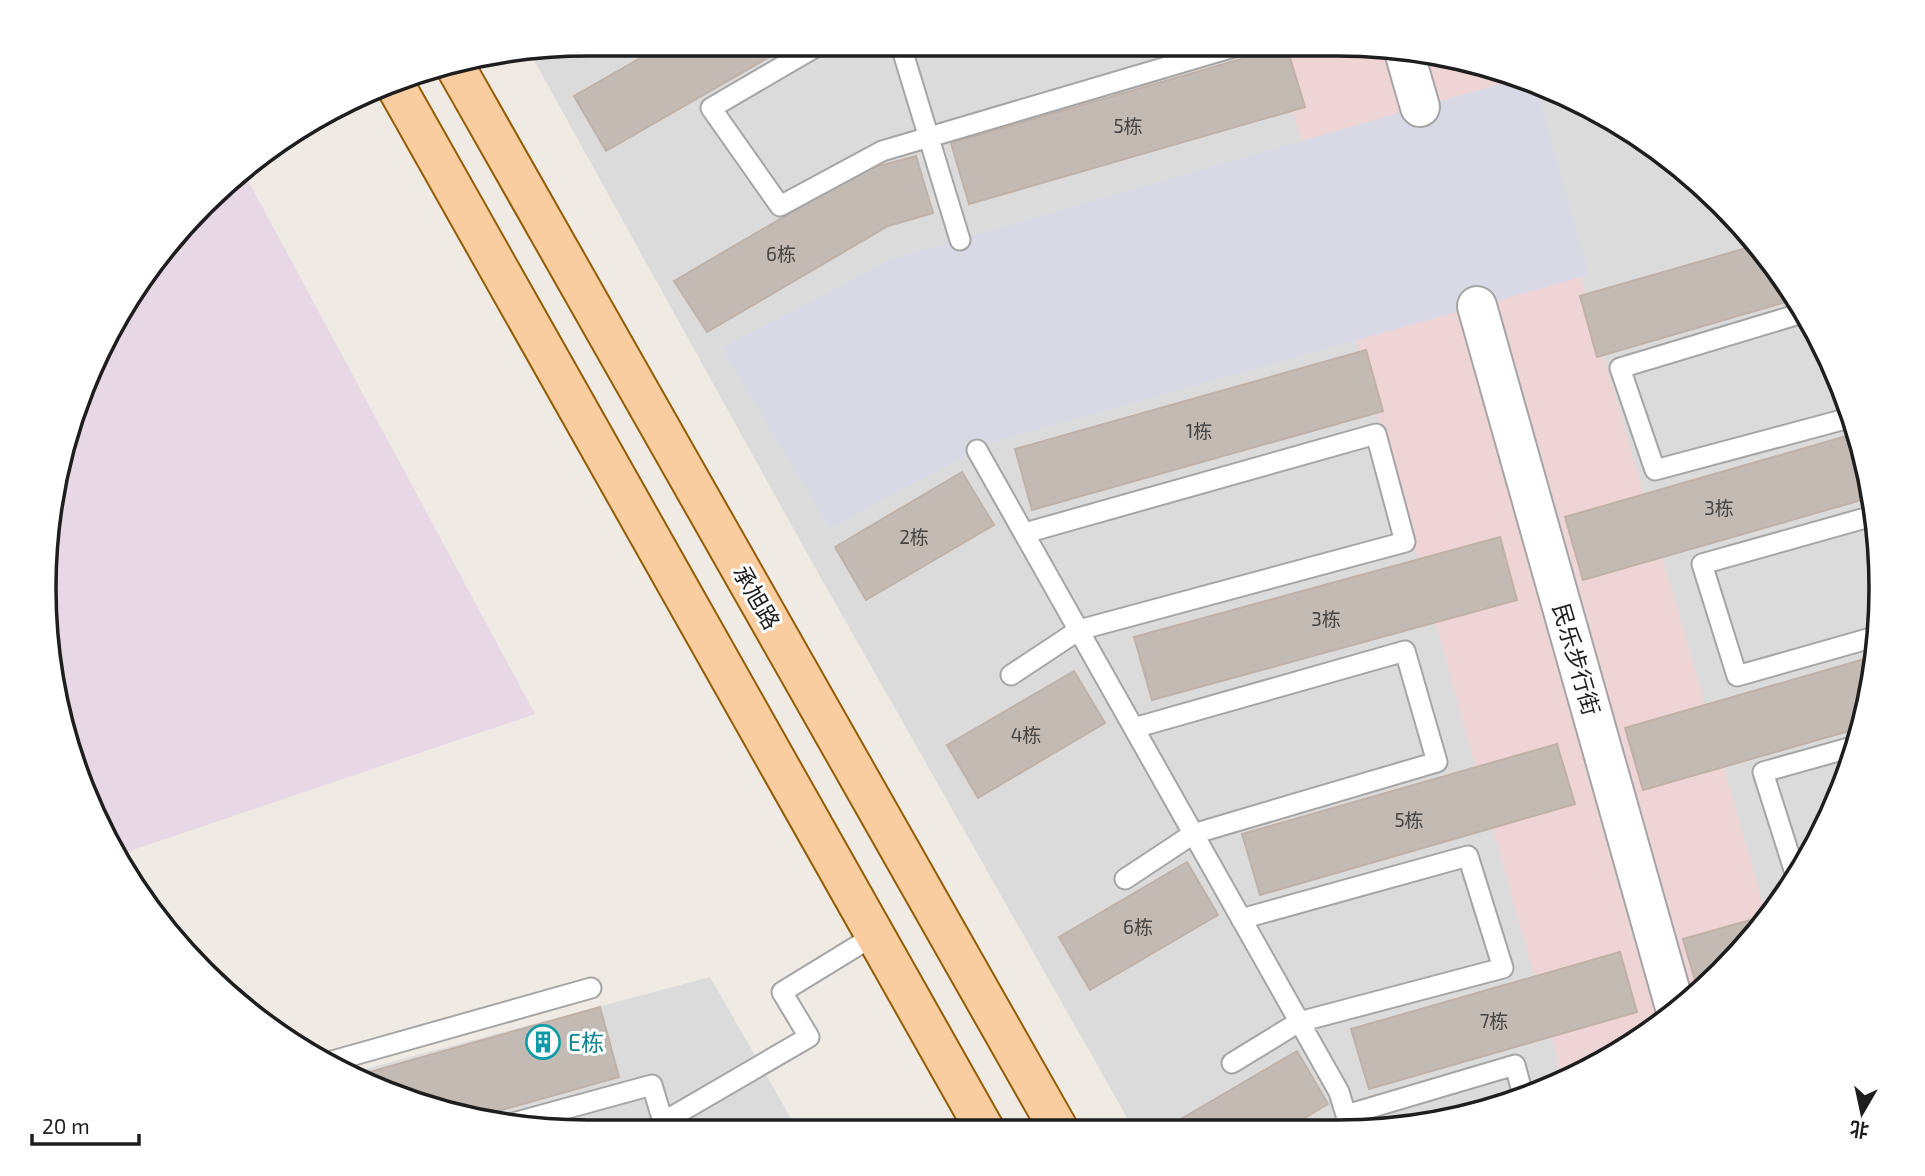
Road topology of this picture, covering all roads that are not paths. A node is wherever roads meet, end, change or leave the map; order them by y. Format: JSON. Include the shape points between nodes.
{"nodes":[{"id":1,"x":800,"y":56,"type":"edge"},
{"id":2,"x":904,"y":56,"type":"edge"},
{"id":3,"x":1204,"y":56,"type":"edge"},
{"id":4,"x":1407,"y":61,"type":"edge"},
{"id":5,"x":458,"y":72,"type":"edge"},
{"id":6,"x":398,"y":91,"type":"edge"},
{"id":7,"x":1420,"y":107,"type":"dead end"},
{"id":8,"x":929,"y":138,"type":"junction"},
{"id":9,"x":960,"y":240,"type":"dead end"},
{"id":10,"x":1477,"y":306,"type":"dead end"},
{"id":11,"x":1794,"y":316,"type":"edge"},
{"id":12,"x":1842,"y":420,"type":"edge"},
{"id":13,"x":977,"y":450,"type":"dead end"},
{"id":14,"x":1864,"y":518,"type":"edge"},
{"id":15,"x":1025,"y":533,"type":"junction"},
{"id":16,"x":1079,"y":631,"type":"junction"},
{"id":17,"x":1866,"y":639,"type":"edge"},
{"id":18,"x":1011,"y":675,"type":"dead end"},
{"id":19,"x":1134,"y":728,"type":"junction"},
{"id":20,"x":1844,"y":749,"type":"edge"},
{"id":21,"x":1193,"y":834,"type":"junction"},
{"id":22,"x":1792,"y":863,"type":"edge"},
{"id":23,"x":1125,"y":879,"type":"dead end"},
{"id":24,"x":1241,"y":919,"type":"junction"},
{"id":25,"x":875,"y":935,"type":"junction"},
{"id":26,"x":591,"y":988,"type":"dead end"},
{"id":27,"x":1673,"y":1000,"type":"edge"},
{"id":28,"x":1299,"y":1022,"type":"junction"},
{"id":29,"x":341,"y":1059,"type":"edge"},
{"id":30,"x":1233,"y":1063,"type":"dead end"},
{"id":31,"x":1521,"y":1087,"type":"edge"},
{"id":32,"x":536,"y":1117,"type":"edge"},
{"id":33,"x":1359,"y":1119,"type":"edge"},
{"id":34,"x":663,"y":1120,"type":"edge"},
{"id":35,"x":672,"y":1120,"type":"edge"},
{"id":36,"x":980,"y":1120,"type":"edge"},
{"id":37,"x":1053,"y":1120,"type":"edge"},
{"id":38,"x":1348,"y":1120,"type":"edge"}],
"edges":[{"from":1,"to":8,"type":"lane","via":[[711,108],[780,206],[881,151]]},
{"from":2,"to":8,"type":"lane"},
{"from":3,"to":8,"type":"lane"},
{"from":4,"to":7,"type":"street"},
{"from":5,"to":37,"type":"main road","name":"承旭路"},
{"from":6,"to":25,"type":"main road"},
{"from":8,"to":9,"type":"lane"},
{"from":10,"to":27,"type":"street","name":"民乐步行街"},
{"from":11,"to":12,"type":"lane","via":[[1620,368],[1655,470]]},
{"from":13,"to":15,"type":"lane"},
{"from":14,"to":17,"type":"lane","via":[[1702,564],[1737,676]]},
{"from":15,"to":16,"type":"lane"},
{"from":15,"to":16,"type":"lane","via":[[1376,434],[1405,541]]},
{"from":16,"to":18,"type":"lane"},
{"from":16,"to":19,"type":"lane"},
{"from":19,"to":21,"type":"lane"},
{"from":19,"to":21,"type":"lane","via":[[1405,651],[1437,762]]},
{"from":20,"to":22,"type":"lane","via":[[1763,772]]},
{"from":21,"to":23,"type":"lane"},
{"from":21,"to":24,"type":"lane"},
{"from":24,"to":28,"type":"lane"},
{"from":24,"to":28,"type":"lane","via":[[1468,856],[1503,968]]},
{"from":25,"to":35,"type":"lane","via":[[782,992],[809,1037]]},
{"from":25,"to":36,"type":"main road"},
{"from":26,"to":29,"type":"lane"},
{"from":28,"to":30,"type":"lane"},
{"from":28,"to":38,"type":"lane","via":[[1339,1092]]},
{"from":31,"to":33,"type":"lane","via":[[1515,1065]]},
{"from":32,"to":34,"type":"lane","via":[[653,1085]]}]}
